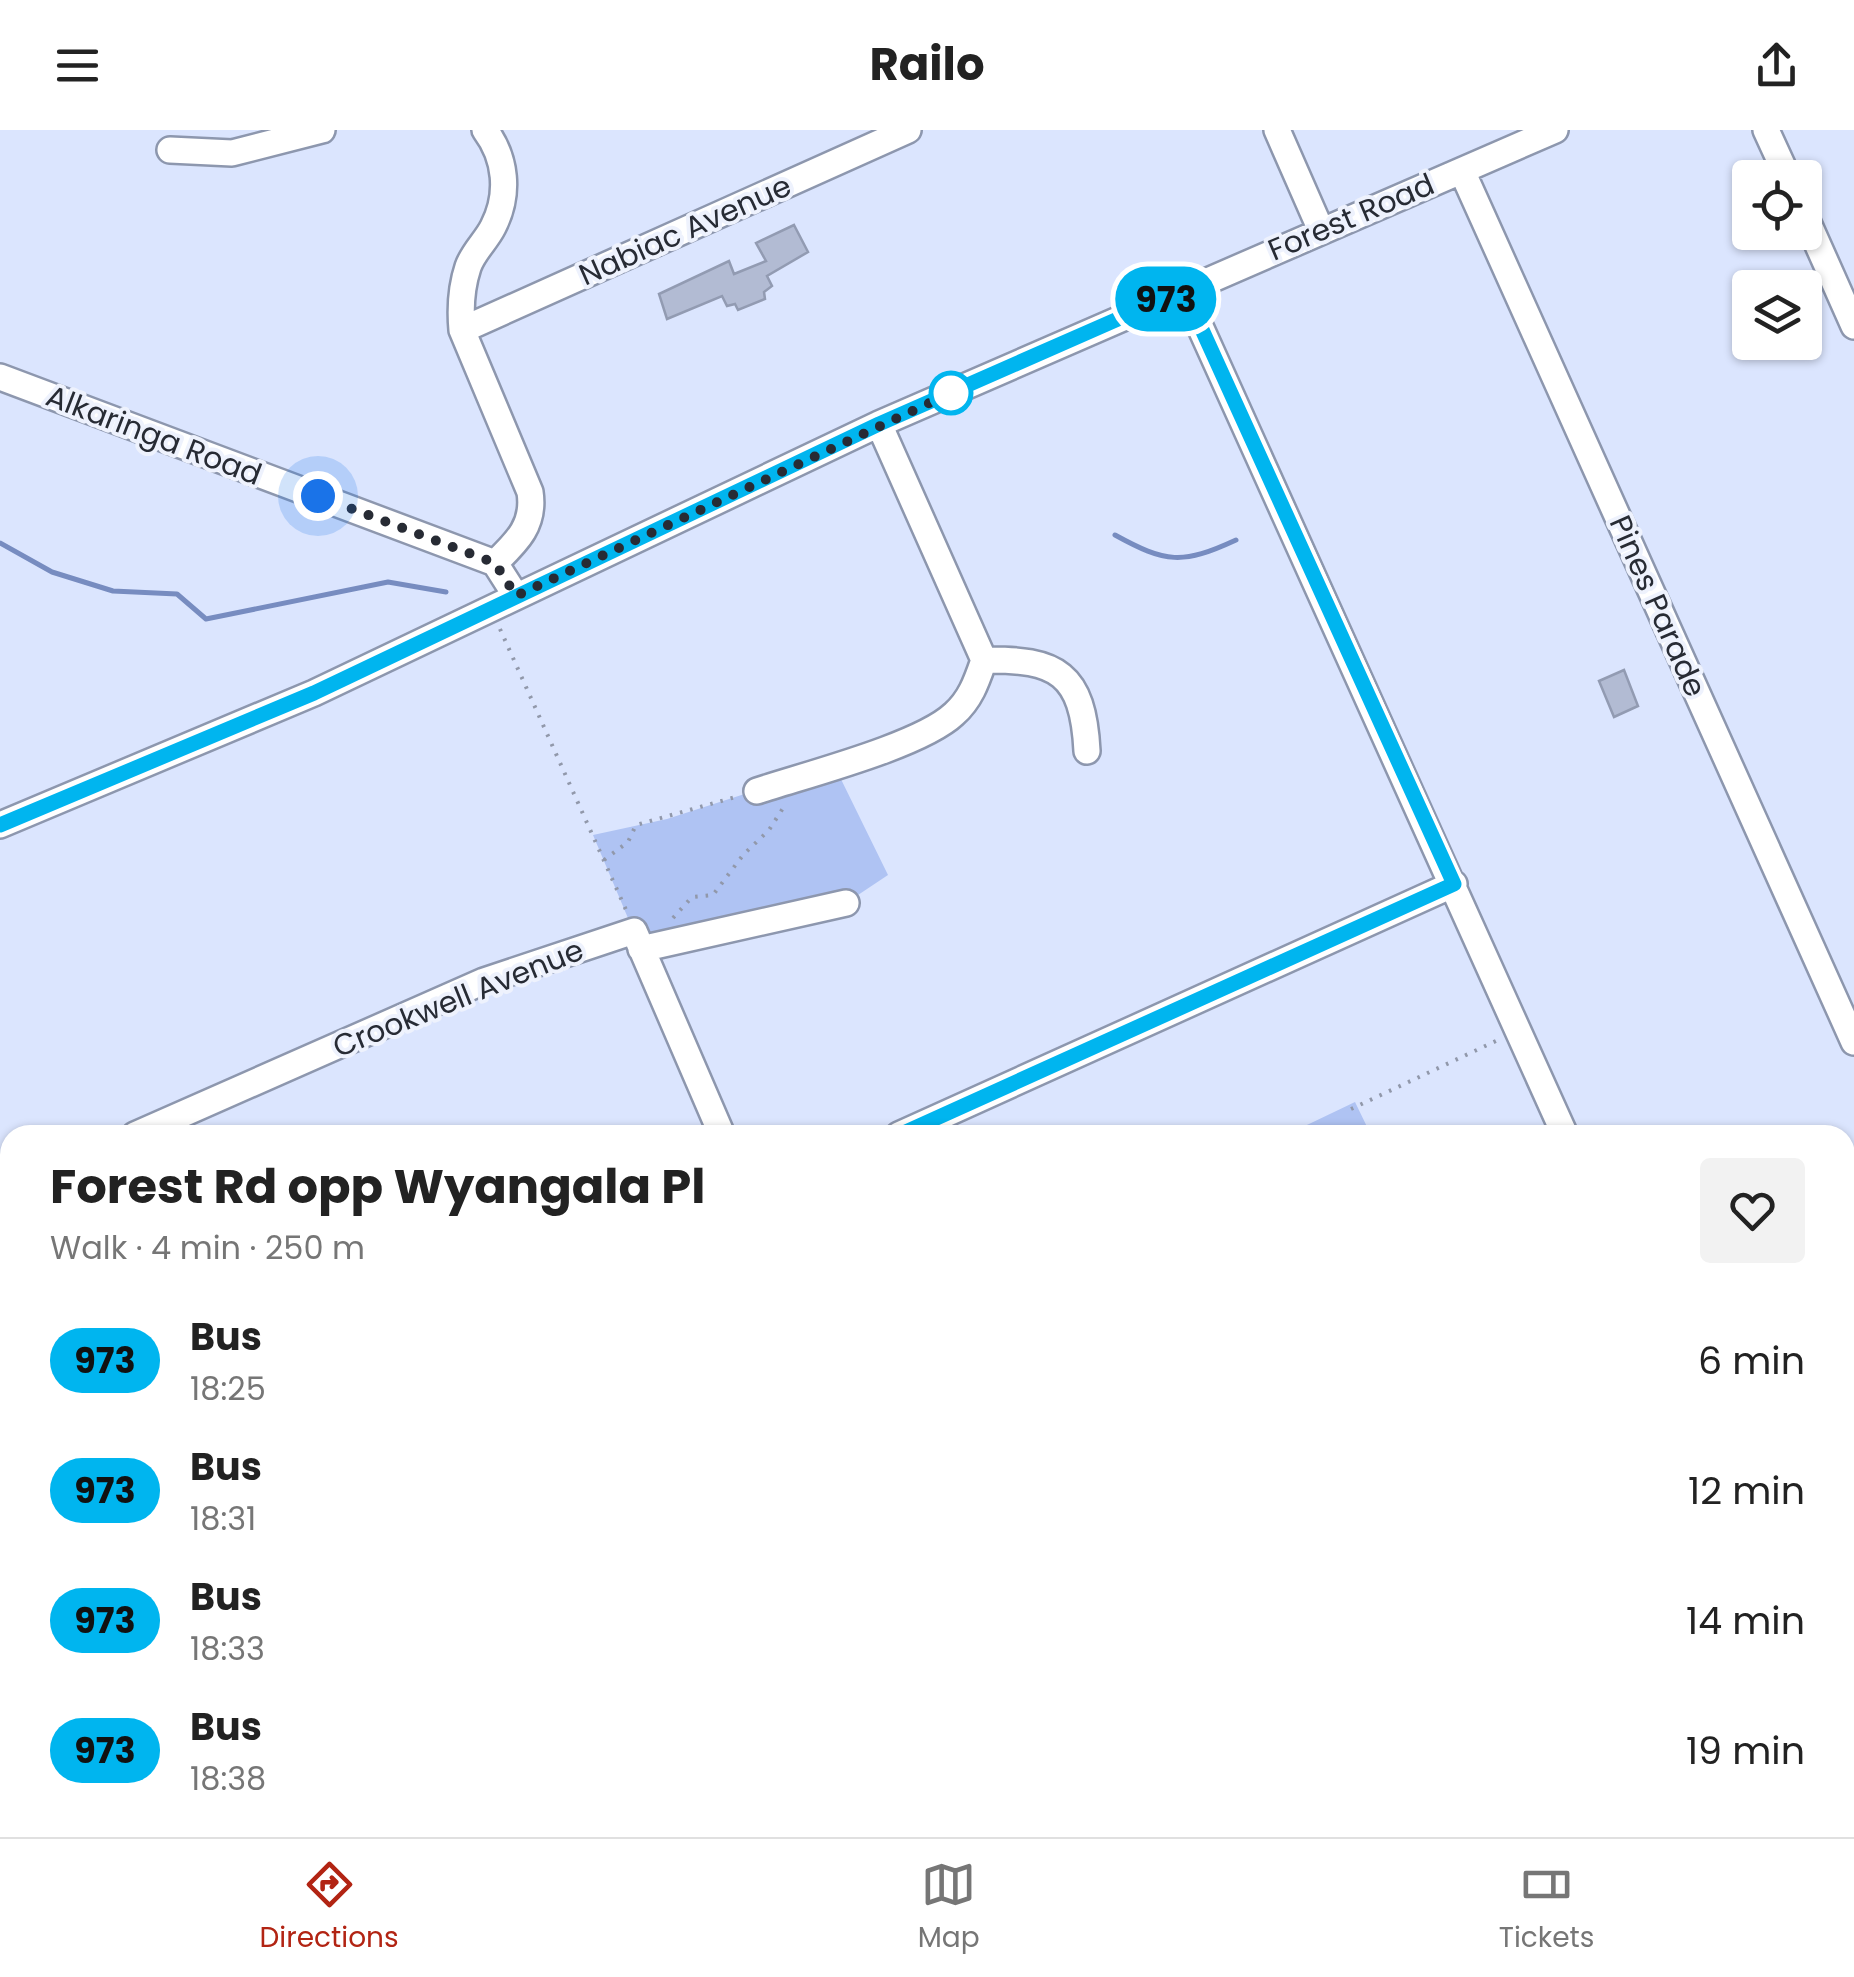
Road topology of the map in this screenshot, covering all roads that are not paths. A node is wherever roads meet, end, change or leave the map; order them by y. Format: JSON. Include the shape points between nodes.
{"nodes":[{"id":1,"x":322,"y":130,"type":"edge"},
{"id":2,"x":485,"y":130,"type":"edge"},
{"id":3,"x":908,"y":130,"type":"edge"},
{"id":4,"x":1277,"y":130,"type":"edge"},
{"id":5,"x":1555,"y":130,"type":"edge"},
{"id":6,"x":1766,"y":130,"type":"edge"},
{"id":7,"x":170,"y":150,"type":"dead end"},
{"id":8,"x":1780,"y":160,"type":"edge"},
{"id":9,"x":1462,"y":170,"type":"junction"},
{"id":10,"x":1320,"y":228,"type":"junction"},
{"id":11,"x":1820,"y":250,"type":"edge"},
{"id":12,"x":1184,"y":290,"type":"junction"},
{"id":13,"x":1854,"y":326,"type":"edge"},
{"id":14,"x":462,"y":330,"type":"junction"},
{"id":15,"x":0,"y":377,"type":"edge"},
{"id":16,"x":879,"y":424,"type":"junction"},
{"id":17,"x":495,"y":563,"type":"junction"},
{"id":18,"x":516,"y":596,"type":"junction"},
{"id":19,"x":984,"y":660,"type":"junction"},
{"id":20,"x":1087,"y":751,"type":"dead end"},
{"id":21,"x":757,"y":791,"type":"road end"},
{"id":22,"x":0,"y":825,"type":"edge"},
{"id":23,"x":1454,"y":884,"type":"junction"},
{"id":24,"x":846,"y":903,"type":"dead end"},
{"id":25,"x":638,"y":940,"type":"junction"},
{"id":26,"x":1854,"y":1042,"type":"edge"},
{"id":27,"x":157,"y":1125,"type":"edge"},
{"id":28,"x":718,"y":1125,"type":"edge"},
{"id":29,"x":921,"y":1125,"type":"edge"},
{"id":30,"x":1561,"y":1125,"type":"edge"}],
"edges":[{"from":1,"to":7,"type":"street","via":[[232,153]]},
{"from":2,"to":14,"type":"street","via":[[498,148],[505,188],[494,224],[469,263]]},
{"from":3,"to":14,"type":"street","name":"Nabiac Avenue"},
{"from":4,"to":10,"type":"street"},
{"from":5,"to":9,"type":"street","name":"Forest Road"},
{"from":6,"to":8,"type":"street"},
{"from":9,"to":10,"type":"street","name":"Forest Road"},
{"from":9,"to":26,"type":"street","name":"Pines Parade"},
{"from":10,"to":12,"type":"street","name":"Forest Road"},
{"from":11,"to":13,"type":"street"},
{"from":12,"to":16,"type":"street","name":"Forest Road"},
{"from":12,"to":23,"type":"street"},
{"from":14,"to":17,"type":"street","via":[[533,512]]},
{"from":15,"to":17,"type":"street","name":"Alkaringa Road"},
{"from":16,"to":18,"type":"street","name":"Forest Road"},
{"from":16,"to":19,"type":"street"},
{"from":17,"to":18,"type":"street"},
{"from":18,"to":22,"type":"street","name":"Forest Road","via":[[314,693]]},
{"from":19,"to":20,"type":"street","via":[[1034,662],[1062,674]]},
{"from":19,"to":21,"type":"street","via":[[973,691],[952,716],[900,742]]},
{"from":23,"to":29,"type":"street"},
{"from":23,"to":30,"type":"street"},
{"from":24,"to":25,"type":"street","name":"Crookwell Avenue"},
{"from":25,"to":27,"type":"street","name":"Crookwell Avenue","via":[[484,981]]},
{"from":25,"to":28,"type":"street"}]}
